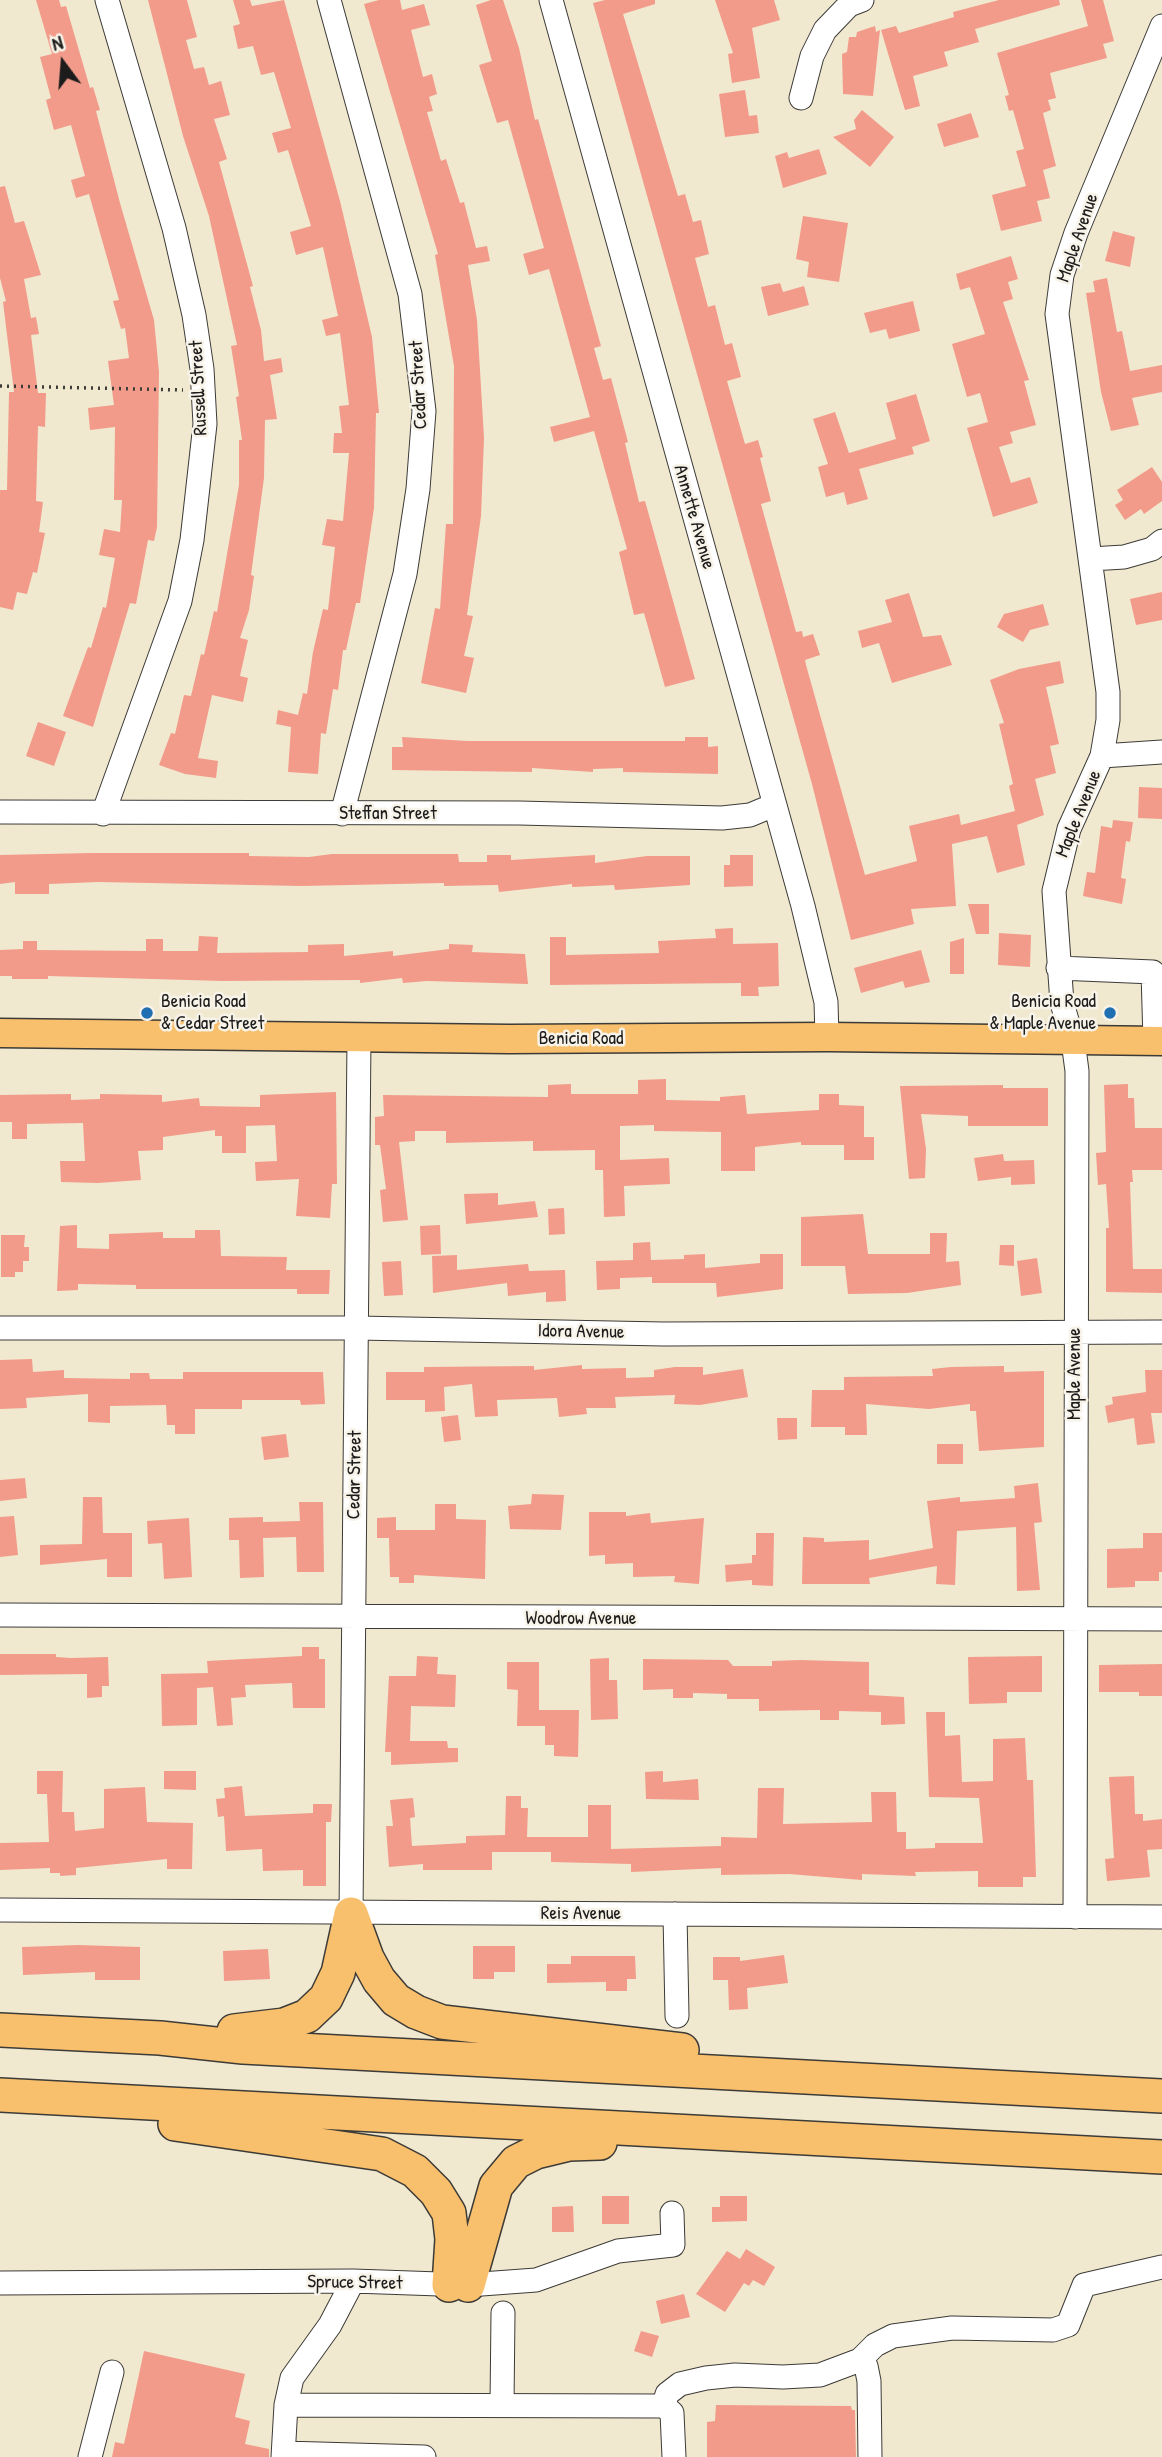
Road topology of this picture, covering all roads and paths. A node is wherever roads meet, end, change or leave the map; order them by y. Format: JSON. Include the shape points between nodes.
{"nodes":[{"id":1,"x":107,"y":0,"type":"edge"},
{"id":2,"x":329,"y":0,"type":"edge"},
{"id":3,"x":551,"y":0,"type":"edge"},
{"id":4,"x":862,"y":0,"type":"edge"},
{"id":5,"x":1162,"y":26,"type":"edge"},
{"id":6,"x":801,"y":98,"type":"dead end"},
{"id":7,"x":0,"y":386,"type":"edge"},
{"id":8,"x":203,"y":390,"type":"junction"},
{"id":9,"x":1162,"y":541,"type":"edge"},
{"id":10,"x":1091,"y":559,"type":"junction"},
{"id":11,"x":1162,"y":752,"type":"edge"},
{"id":12,"x":1102,"y":756,"type":"junction"},
{"id":13,"x":774,"y":805,"type":"junction"},
{"id":14,"x":0,"y":812,"type":"edge"},
{"id":15,"x":103,"y":814,"type":"junction"},
{"id":16,"x":342,"y":814,"type":"junction"},
{"id":17,"x":1058,"y":968,"type":"junction"},
{"id":18,"x":0,"y":1033,"type":"edge"},
{"id":19,"x":359,"y":1037,"type":"junction"},
{"id":20,"x":827,"y":1037,"type":"junction"},
{"id":21,"x":1073,"y":1041,"type":"junction"},
{"id":22,"x":1159,"y":1041,"type":"edge"},
{"id":23,"x":0,"y":1328,"type":"edge"},
{"id":24,"x":357,"y":1328,"type":"junction"},
{"id":25,"x":1075,"y":1332,"type":"junction"},
{"id":26,"x":1162,"y":1332,"type":"edge"},
{"id":27,"x":0,"y":1615,"type":"edge"},
{"id":28,"x":354,"y":1618,"type":"junction"},
{"id":29,"x":1073,"y":1619,"type":"junction"},
{"id":30,"x":1162,"y":1619,"type":"edge"},
{"id":31,"x":0,"y":1910,"type":"edge"},
{"id":32,"x":351,"y":1914,"type":"junction"},
{"id":33,"x":675,"y":1914,"type":"junction"},
{"id":34,"x":1075,"y":1917,"type":"junction"},
{"id":35,"x":1162,"y":1917,"type":"edge"},
{"id":36,"x":677,"y":2016,"type":"dead end"},
{"id":37,"x":0,"y":2030,"type":"edge"},
{"id":38,"x":160,"y":2038,"type":"junction"},
{"id":39,"x":881,"y":2081,"type":"junction"},
{"id":40,"x":0,"y":2095,"type":"edge"},
{"id":41,"x":1162,"y":2096,"type":"edge"},
{"id":42,"x":56,"y":2098,"type":"junction"},
{"id":43,"x":726,"y":2136,"type":"junction"},
{"id":44,"x":1162,"y":2157,"type":"edge"},
{"id":45,"x":672,"y":2213,"type":"dead end"},
{"id":46,"x":1162,"y":2267,"type":"edge"},
{"id":47,"x":353,"y":2281,"type":"junction"},
{"id":48,"x":0,"y":2283,"type":"edge"},
{"id":49,"x":459,"y":2285,"type":"junction"},
{"id":50,"x":503,"y":2313,"type":"dead end"},
{"id":51,"x":860,"y":2360,"type":"junction"},
{"id":52,"x":112,"y":2372,"type":"dead end"},
{"id":53,"x":286,"y":2405,"type":"junction"},
{"id":54,"x":502,"y":2405,"type":"junction"},
{"id":55,"x":664,"y":2406,"type":"junction"},
{"id":56,"x":284,"y":2455,"type":"edge"},
{"id":57,"x":90,"y":2457,"type":"edge"},
{"id":58,"x":424,"y":2457,"type":"edge"},
{"id":59,"x":674,"y":2457,"type":"edge"},
{"id":60,"x":870,"y":2457,"type":"edge"}],
"edges":[{"from":1,"to":8,"type":"street","name":"Russell Street","via":[[174,229],[194,315]]},
{"from":2,"to":16,"type":"street","name":"Cedar Street","via":[[410,294],[424,411],[405,574]]},
{"from":3,"to":13,"type":"street","name":"Annette Avenue"},
{"from":4,"to":6,"type":"street","via":[[849,5],[825,30]]},
{"from":5,"to":10,"type":"street","name":"Maple Avenue","via":[[1076,233],[1058,295],[1061,355]]},
{"from":7,"to":8,"type":"path"},
{"from":8,"to":15,"type":"street","name":"Russell Street","via":[[205,424],[180,601]]},
{"from":9,"to":10,"type":"street","via":[[1124,557]]},
{"from":10,"to":12,"type":"street","name":"Maple Avenue","via":[[1108,692]]},
{"from":11,"to":12,"type":"street"},
{"from":12,"to":17,"type":"street","name":"Maple Avenue","via":[[1069,829],[1058,867],[1054,891]]},
{"from":13,"to":16,"type":"street","name":"Steffan Street","via":[[750,815],[723,818]]},
{"from":13,"to":20,"type":"street","name":"Annette Avenue","via":[[826,1002]]},
{"from":14,"to":15,"type":"street","name":"Steffan Street"},
{"from":15,"to":16,"type":"street","name":"Steffan Street"},
{"from":17,"to":21,"type":"street","name":"Maple Avenue"},
{"from":17,"to":22,"type":"street","via":[[1153,972]]},
{"from":18,"to":19,"type":"main road","name":"Benicia Road"},
{"from":19,"to":20,"type":"main road","name":"Benicia Road"},
{"from":19,"to":24,"type":"street","name":"Cedar Street"},
{"from":20,"to":21,"type":"main road","name":"Benicia Road"},
{"from":21,"to":22,"type":"main road","name":"Benicia Road"},
{"from":21,"to":25,"type":"street","name":"Maple Avenue","via":[[1077,1071]]},
{"from":23,"to":24,"type":"street","name":"Idora Avenue"},
{"from":24,"to":25,"type":"street","name":"Idora Avenue","via":[[663,1334]]},
{"from":24,"to":28,"type":"street","name":"Cedar Street"},
{"from":25,"to":26,"type":"street","name":"Idora Avenue"},
{"from":25,"to":29,"type":"street","name":"Maple Avenue"},
{"from":27,"to":28,"type":"street","name":"Woodrow Avenue"},
{"from":28,"to":29,"type":"street","name":"Woodrow Avenue"},
{"from":28,"to":32,"type":"street","name":"Cedar Street"},
{"from":29,"to":30,"type":"street","name":"Woodrow Avenue"},
{"from":29,"to":34,"type":"street","name":"Maple Avenue"},
{"from":31,"to":32,"type":"street","name":"Reis Avenue"},
{"from":32,"to":33,"type":"street","name":"Reis Avenue"},
{"from":32,"to":38,"type":"highway","via":[[338,1973],[326,1997],[307,2016],[284,2025]]},
{"from":32,"to":39,"type":"highway","via":[[379,1980],[396,2000],[442,2022],[719,2055]]},
{"from":33,"to":34,"type":"street","name":"Reis Avenue"},
{"from":33,"to":36,"type":"street"},
{"from":34,"to":35,"type":"street","name":"Reis Avenue"},
{"from":37,"to":38,"type":"highway"},
{"from":38,"to":39,"type":"highway","via":[[243,2048]]},
{"from":39,"to":41,"type":"highway"},
{"from":40,"to":42,"type":"highway"},
{"from":42,"to":43,"type":"highway"},
{"from":42,"to":49,"type":"highway","via":[[144,2120],[382,2154],[415,2171],[449,2214]]},
{"from":43,"to":44,"type":"highway"},
{"from":43,"to":49,"type":"highway","via":[[569,2144],[516,2162],[496,2186]]},
{"from":45,"to":49,"type":"street","name":"Spruce Street","via":[[673,2245],[618,2251],[536,2280]]},
{"from":46,"to":51,"type":"street","via":[[1084,2285],[1068,2325],[1053,2330],[952,2328],[893,2336]]},
{"from":47,"to":48,"type":"street","name":"Spruce Street"},
{"from":47,"to":49,"type":"street","name":"Spruce Street"},
{"from":47,"to":53,"type":"street","via":[[330,2325],[292,2378]]},
{"from":50,"to":54,"type":"street"},
{"from":51,"to":55,"type":"street","via":[[820,2375],[706,2378],[680,2385],[667,2394]]},
{"from":51,"to":60,"type":"street","via":[[869,2381]]},
{"from":52,"to":57,"type":"street"},
{"from":53,"to":54,"type":"street"},
{"from":53,"to":56,"type":"street"},
{"from":54,"to":55,"type":"street"},
{"from":55,"to":59,"type":"street","via":[[672,2413]]},
{"from":56,"to":58,"type":"street"}]}
